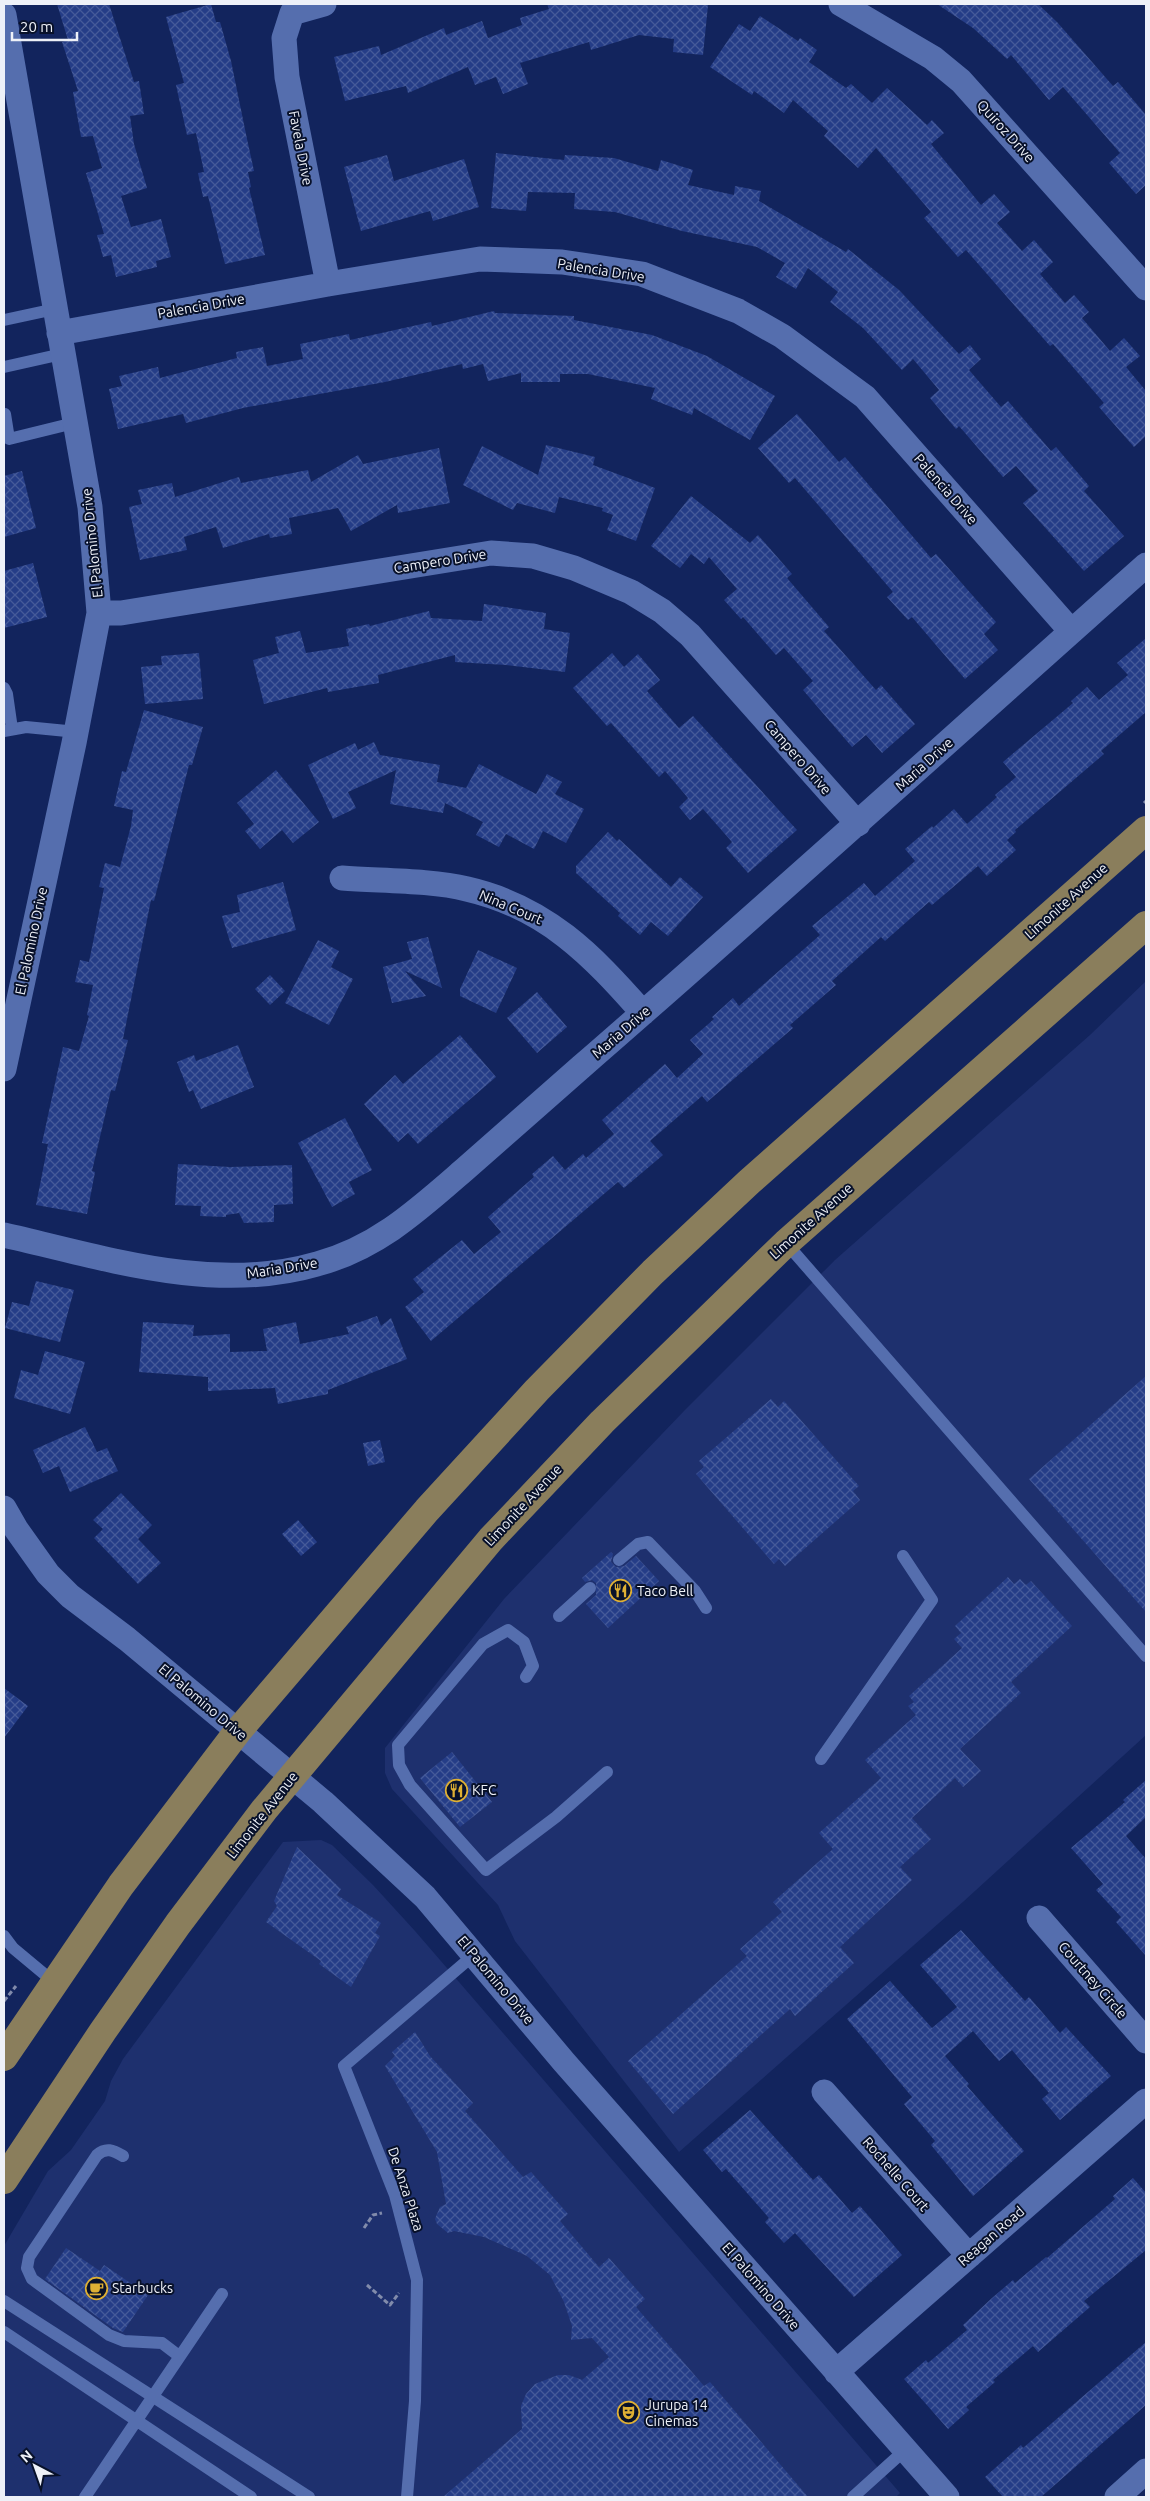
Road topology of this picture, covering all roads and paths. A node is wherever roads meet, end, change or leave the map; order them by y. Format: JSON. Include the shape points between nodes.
{"nodes":[{"id":1,"x":324,"y":4,"type":"edge"},
{"id":2,"x":841,"y":4,"type":"edge"},
{"id":3,"x":4,"y":22,"type":"edge"},
{"id":4,"x":328,"y":284,"type":"junction"},
{"id":5,"x":1146,"y":288,"type":"edge"},
{"id":6,"x":4,"y":320,"type":"edge"},
{"id":7,"x":59,"y":332,"type":"junction"},
{"id":8,"x":4,"y":367,"type":"edge"},
{"id":9,"x":5,"y":414,"type":"edge"},
{"id":10,"x":74,"y":423,"type":"junction"},
{"id":11,"x":1146,"y":565,"type":"edge"},
{"id":12,"x":99,"y":613,"type":"junction"},
{"id":13,"x":1072,"y":631,"type":"junction"},
{"id":14,"x":4,"y":688,"type":"edge"},
{"id":15,"x":8,"y":730,"type":"edge"},
{"id":16,"x":77,"y":732,"type":"junction"},
{"id":17,"x":858,"y":824,"type":"junction"},
{"id":18,"x":1146,"y":830,"type":"edge"},
{"id":19,"x":342,"y":878,"type":"dead end"},
{"id":20,"x":1146,"y":925,"type":"edge"},
{"id":21,"x":643,"y":1013,"type":"junction"},
{"id":22,"x":4,"y":1069,"type":"edge"},
{"id":23,"x":4,"y":1236,"type":"edge"},
{"id":24,"x":786,"y":1243,"type":"junction"},
{"id":25,"x":4,"y":1508,"type":"edge"},
{"id":26,"x":903,"y":1556,"type":"dead end"},
{"id":27,"x":619,"y":1560,"type":"dead end"},
{"id":28,"x":590,"y":1588,"type":"dead end"},
{"id":29,"x":706,"y":1608,"type":"dead end"},
{"id":30,"x":559,"y":1616,"type":"dead end"},
{"id":31,"x":1146,"y":1656,"type":"edge"},
{"id":32,"x":526,"y":1677,"type":"dead end"},
{"id":33,"x":238,"y":1731,"type":"junction"},
{"id":34,"x":821,"y":1760,"type":"dead end"},
{"id":35,"x":607,"y":1772,"type":"dead end"},
{"id":36,"x":291,"y":1776,"type":"junction"},
{"id":37,"x":1040,"y":1918,"type":"dead end"},
{"id":38,"x":4,"y":1936,"type":"edge"},
{"id":39,"x":475,"y":1954,"type":"junction"},
{"id":40,"x":55,"y":1983,"type":"junction"},
{"id":41,"x":16,"y":1986,"type":"dead end"},
{"id":42,"x":4,"y":2001,"type":"edge"},
{"id":43,"x":1146,"y":2041,"type":"edge"},
{"id":44,"x":4,"y":2057,"type":"edge"},
{"id":45,"x":824,"y":2092,"type":"dead end"},
{"id":46,"x":1146,"y":2101,"type":"edge"},
{"id":47,"x":123,"y":2156,"type":"dead end"},
{"id":48,"x":4,"y":2180,"type":"edge"},
{"id":49,"x":969,"y":2256,"type":"junction"},
{"id":50,"x":222,"y":2294,"type":"dead end"},
{"id":51,"x":4,"y":2301,"type":"edge"},
{"id":52,"x":4,"y":2332,"type":"edge"},
{"id":53,"x":179,"y":2356,"type":"junction"},
{"id":54,"x":836,"y":2372,"type":"junction"},
{"id":55,"x":152,"y":2396,"type":"junction"},
{"id":56,"x":136,"y":2420,"type":"junction"},
{"id":57,"x":905,"y":2450,"type":"junction"},
{"id":58,"x":1146,"y":2471,"type":"edge"},
{"id":59,"x":85,"y":2497,"type":"edge"},
{"id":60,"x":251,"y":2497,"type":"edge"},
{"id":61,"x":309,"y":2497,"type":"edge"},
{"id":62,"x":407,"y":2497,"type":"edge"},
{"id":63,"x":853,"y":2497,"type":"edge"},
{"id":64,"x":947,"y":2497,"type":"edge"},
{"id":65,"x":1117,"y":2497,"type":"edge"}],
"edges":[{"from":1,"to":4,"type":"street","name":"Favela Drive","via":[[292,13],[284,38],[287,77]]},
{"from":2,"to":5,"type":"street","name":"Quiroz Drive","via":[[933,58],[961,81]]},
{"from":3,"to":7,"type":"street","name":"El Palomino Drive"},
{"from":4,"to":7,"type":"street","name":"Palencia Drive"},
{"from":4,"to":13,"type":"street","name":"Palencia Drive","via":[[480,260],[562,262],[642,274],[738,311],[790,342],[865,397]]},
{"from":6,"to":7,"type":"lane"},
{"from":7,"to":8,"type":"lane"},
{"from":7,"to":10,"type":"street","name":"El Palomino Drive"},
{"from":9,"to":10,"type":"lane","via":[[9,439]]},
{"from":10,"to":12,"type":"street","name":"El Palomino Drive","via":[[90,507]]},
{"from":11,"to":13,"type":"street","name":"Maria Drive"},
{"from":12,"to":16,"type":"street","name":"El Palomino Drive"},
{"from":12,"to":17,"type":"street","name":"Campero Drive","via":[[121,613],[491,553],[534,556],[574,568],[631,592],[662,611],[690,635]]},
{"from":13,"to":17,"type":"street","name":"Maria Drive"},
{"from":14,"to":15,"type":"lane"},
{"from":15,"to":16,"type":"lane","via":[[26,727]]},
{"from":16,"to":22,"type":"street","name":"El Palomino Drive"},
{"from":17,"to":21,"type":"street","name":"Maria Drive"},
{"from":18,"to":33,"type":"main road","name":"Limonite Avenue","via":[[756,1175],[653,1272],[427,1510]]},
{"from":19,"to":21,"type":"street","name":"Nina Court","via":[[466,889],[510,903],[549,923],[578,944],[605,969]]},
{"from":20,"to":24,"type":"main road","name":"Limonite Avenue"},
{"from":21,"to":23,"type":"street","name":"Maria Drive","via":[[427,1202],[360,1250],[315,1265],[268,1273],[226,1275],[135,1265]]},
{"from":24,"to":31,"type":"lane"},
{"from":24,"to":36,"type":"main road","name":"Limonite Avenue","via":[[602,1422],[491,1539]]},
{"from":25,"to":33,"type":"street","name":"El Palomino Drive","via":[[48,1574],[70,1596]]},
{"from":26,"to":34,"type":"lane","via":[[932,1600]]},
{"from":27,"to":29,"type":"lane","via":[[638,1544],[648,1542],[695,1591]]},
{"from":28,"to":30,"type":"lane"},
{"from":32,"to":35,"type":"lane","via":[[533,1666],[524,1642],[508,1630],[483,1644],[398,1745],[399,1765],[410,1785],[486,1870],[556,1817]]},
{"from":33,"to":36,"type":"street","name":"El Palomino Drive"},
{"from":33,"to":40,"type":"main road","name":"Limonite Avenue","via":[[121,1885]]},
{"from":36,"to":39,"type":"street","name":"El Palomino Drive","via":[[425,1897]]},
{"from":36,"to":48,"type":"main road","name":"Limonite Avenue","via":[[178,1924]]},
{"from":37,"to":43,"type":"street","name":"Courtney Circle"},
{"from":38,"to":40,"type":"lane","via":[[12,1948]]},
{"from":39,"to":54,"type":"street","name":"El Palomino Drive","via":[[570,2069]]},
{"from":39,"to":62,"type":"lane","name":"De Anza Plaza","via":[[344,2066],[395,2196],[417,2280],[415,2401]]},
{"from":40,"to":44,"type":"main road","name":"Limonite Avenue"},
{"from":41,"to":42,"type":"path"},
{"from":45,"to":49,"type":"street","name":"Rochelle Court"},
{"from":46,"to":49,"type":"street","name":"Reagan Road"},
{"from":47,"to":53,"type":"lane","via":[[113,2150],[102,2150],[97,2155],[29,2257],[27,2268],[32,2279],[47,2292],[109,2335],[124,2340],[162,2343]]},
{"from":49,"to":54,"type":"street","name":"Reagan Road"},
{"from":50,"to":53,"type":"lane"},
{"from":51,"to":55,"type":"lane"},
{"from":52,"to":56,"type":"lane"},
{"from":53,"to":55,"type":"lane"},
{"from":54,"to":57,"type":"street","name":"El Palomino Drive"},
{"from":55,"to":56,"type":"lane"},
{"from":55,"to":61,"type":"lane"},
{"from":56,"to":59,"type":"lane"},
{"from":56,"to":60,"type":"lane"},
{"from":57,"to":63,"type":"lane"},
{"from":57,"to":64,"type":"street","name":"El Palomino Drive"},
{"from":58,"to":65,"type":"street"}]}
